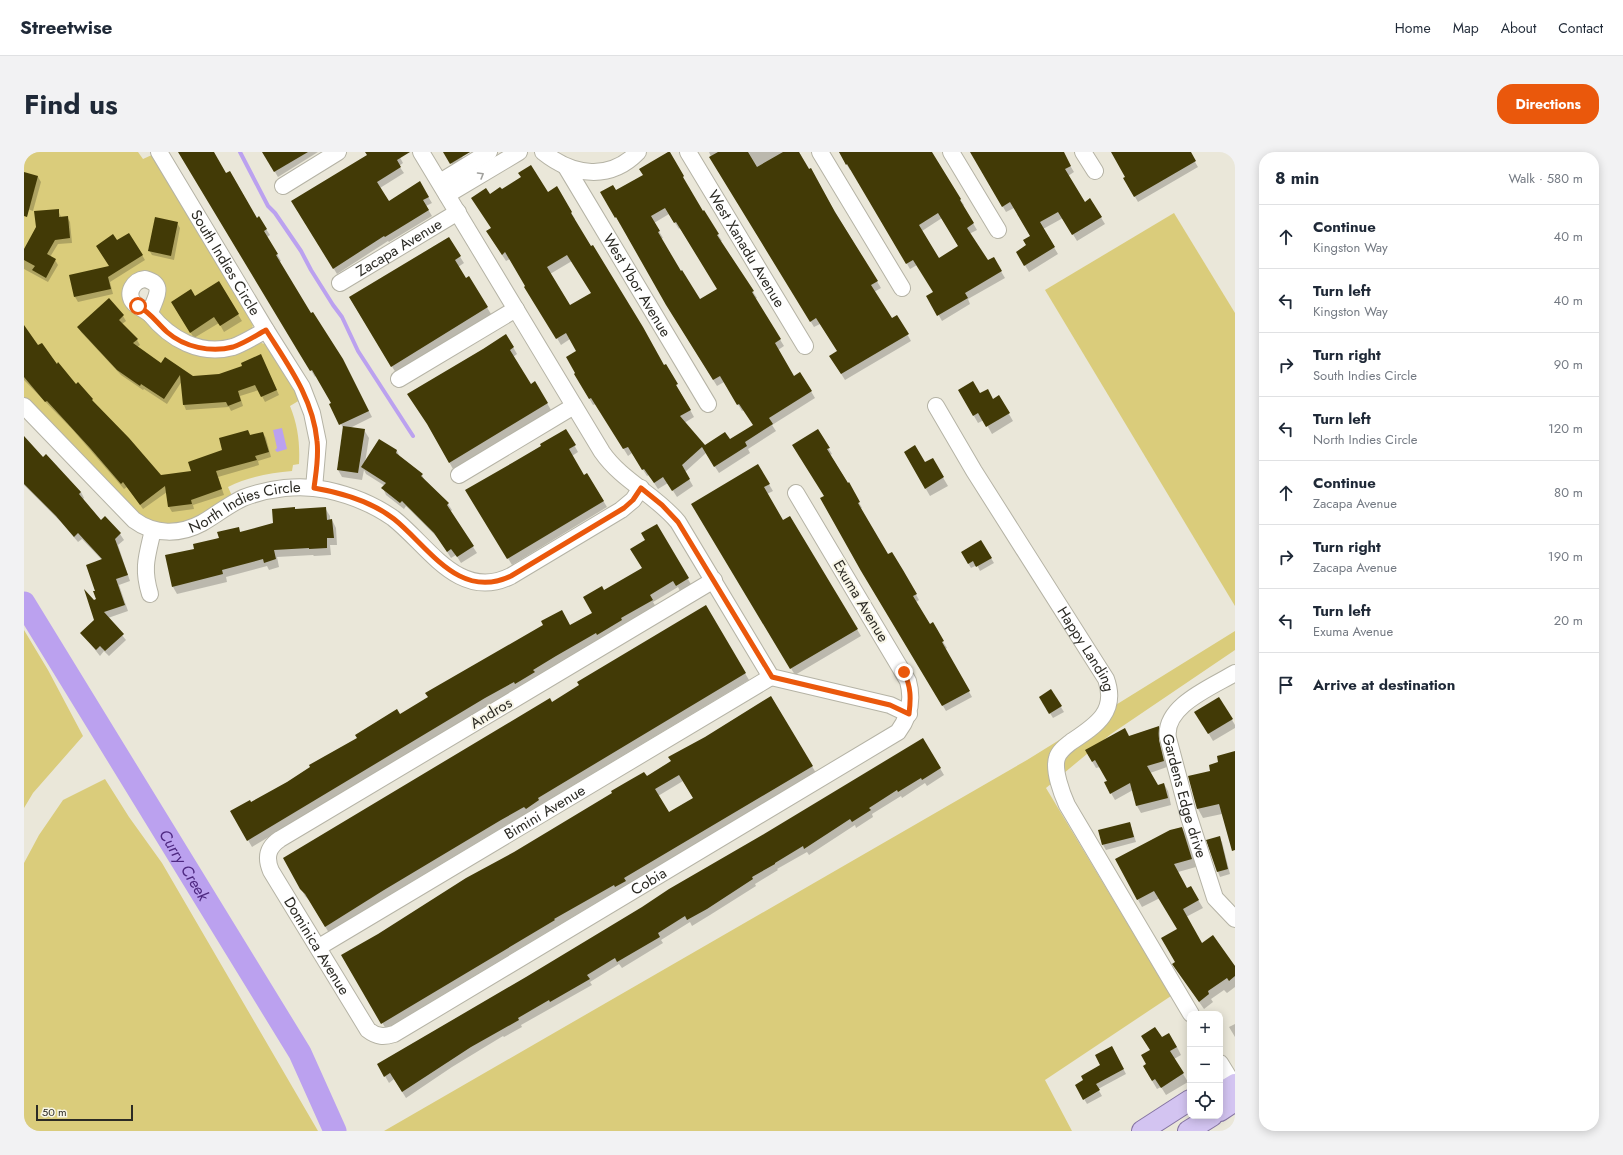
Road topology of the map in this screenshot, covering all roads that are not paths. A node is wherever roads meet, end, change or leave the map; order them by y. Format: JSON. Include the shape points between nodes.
{"nodes":[{"id":1,"x":159,"y":152,"type":"edge"},
{"id":2,"x":338,"y":152,"type":"edge"},
{"id":3,"x":421,"y":152,"type":"edge"},
{"id":4,"x":489,"y":152,"type":"edge"},
{"id":5,"x":519,"y":152,"type":"edge"},
{"id":6,"x":543,"y":152,"type":"edge"},
{"id":7,"x":638,"y":152,"type":"edge"},
{"id":8,"x":688,"y":152,"type":"edge"},
{"id":9,"x":820,"y":152,"type":"edge"},
{"id":10,"x":951,"y":152,"type":"edge"},
{"id":11,"x":1083,"y":152,"type":"edge"},
{"id":12,"x":566,"y":167,"type":"junction"},
{"id":13,"x":1095,"y":171,"type":"dead end"},
{"id":14,"x":283,"y":186,"type":"dead end"},
{"id":15,"x":444,"y":189,"type":"junction"},
{"id":16,"x":458,"y":212,"type":"junction"},
{"id":17,"x":998,"y":230,"type":"dead end"},
{"id":18,"x":340,"y":283,"type":"dead end"},
{"id":19,"x":902,"y":288,"type":"dead end"},
{"id":20,"x":516,"y":308,"type":"junction"},
{"id":21,"x":150,"y":314,"type":"dead end"},
{"id":22,"x":266,"y":330,"type":"junction"},
{"id":23,"x":805,"y":346,"type":"dead end"},
{"id":24,"x":399,"y":379,"type":"dead end"},
{"id":25,"x":708,"y":404,"type":"dead end"},
{"id":26,"x":24,"y":406,"type":"edge"},
{"id":27,"x":574,"y":406,"type":"junction"},
{"id":28,"x":936,"y":406,"type":"dead end"},
{"id":29,"x":459,"y":475,"type":"dead end"},
{"id":30,"x":314,"y":488,"type":"junction"},
{"id":31,"x":641,"y":488,"type":"junction"},
{"id":32,"x":796,"y":493,"type":"dead end"},
{"id":33,"x":153,"y":530,"type":"junction"},
{"id":34,"x":714,"y":580,"type":"junction"},
{"id":35,"x":150,"y":594,"type":"dead end"},
{"id":36,"x":1235,"y":673,"type":"edge"},
{"id":37,"x":772,"y":677,"type":"junction"},
{"id":38,"x":909,"y":714,"type":"junction"},
{"id":39,"x":270,"y":848,"type":"joint"},
{"id":40,"x":1235,"y":919,"type":"edge"},
{"id":41,"x":319,"y":947,"type":"junction"},
{"id":42,"x":1189,"y":1011,"type":"edge"},
{"id":43,"x":379,"y":1036,"type":"joint"},
{"id":44,"x":1235,"y":1101,"type":"edge"},
{"id":45,"x":1187,"y":1102,"type":"edge"},
{"id":46,"x":1223,"y":1109,"type":"edge"},
{"id":47,"x":1187,"y":1114,"type":"edge"},
{"id":48,"x":1207,"y":1119,"type":"edge"},
{"id":49,"x":1142,"y":1131,"type":"edge"},
{"id":50,"x":1160,"y":1131,"type":"edge"},
{"id":51,"x":1188,"y":1131,"type":"edge"}],
"edges":[{"from":1,"to":22,"type":"street","name":"South Indies Circle"},
{"from":2,"to":14,"type":"street"},
{"from":3,"to":15,"type":"street","name":"Zacapa Avenue"},
{"from":4,"to":15,"type":"street"},
{"from":15,"to":5,"type":"street","one_way":true},
{"from":6,"to":12,"type":"street"},
{"from":7,"to":12,"type":"street","via":[[623,164],[605,171],[590,172]]},
{"from":8,"to":23,"type":"street","name":"West Xanadu Avenue"},
{"from":9,"to":19,"type":"street"},
{"from":10,"to":17,"type":"street"},
{"from":11,"to":13,"type":"street"},
{"from":12,"to":25,"type":"street","name":"West Ybor Avenue"},
{"from":15,"to":16,"type":"street","name":"Zacapa Avenue"},
{"from":16,"to":18,"type":"street","name":"Zacapa Avenue"},
{"from":16,"to":20,"type":"street","name":"Zacapa Avenue"},
{"from":20,"to":24,"type":"street"},
{"from":20,"to":27,"type":"street","name":"Zacapa Avenue"},
{"from":21,"to":22,"type":"street","via":[[174,337],[198,348],[234,346]]},
{"from":22,"to":30,"type":"street","name":"South Indies Circle","via":[[302,387],[312,413],[318,442]]},
{"from":26,"to":33,"type":"street","name":"North Indies Circle","via":[[134,520]]},
{"from":27,"to":29,"type":"street"},
{"from":27,"to":31,"type":"street","name":"Zacapa Avenue","via":[[610,463]]},
{"from":28,"to":42,"type":"street","name":"Happy Landing","via":[[974,471],[1106,679],[1109,700],[1103,717],[1063,748],[1057,757],[1057,774],[1067,805]]},
{"from":30,"to":31,"type":"street","name":"North Indies Circle","via":[[342,493],[377,508],[393,518],[444,566],[461,578],[489,583],[511,576],[624,508]]},
{"from":30,"to":33,"type":"street","name":"North Indies Circle","via":[[286,488],[256,494],[230,505],[193,528],[172,532]]},
{"from":31,"to":34,"type":"street","name":"Zacapa Avenue","via":[[678,522]]},
{"from":32,"to":38,"type":"street","name":"Exuma Avenue","via":[[904,672],[910,690]]},
{"from":33,"to":35,"type":"street","via":[[145,568]]},
{"from":34,"to":37,"type":"street","name":"Zacapa Avenue"},
{"from":34,"to":39,"type":"street","name":"Andros","via":[[280,839]]},
{"from":36,"to":40,"type":"street","name":"Gardens Edge drive","via":[[1179,708],[1171,719],[1167,731],[1189,817],[1215,898]]},
{"from":37,"to":38,"type":"street","via":[[890,705]]},
{"from":37,"to":41,"type":"street","name":"Bimini Avenue"},
{"from":38,"to":43,"type":"street","name":"Cobia","via":[[892,736],[394,1034]]},
{"from":39,"to":41,"type":"street","name":"Dominica Avenue","via":[[267,860],[271,871]]},
{"from":41,"to":43,"type":"street","name":"Dominica Avenue","via":[[368,1030]]},
{"from":44,"to":46,"type":"main road"},
{"from":45,"to":49,"type":"main road"},
{"from":47,"to":50,"type":"main road"},
{"from":48,"to":51,"type":"main road"}]}
